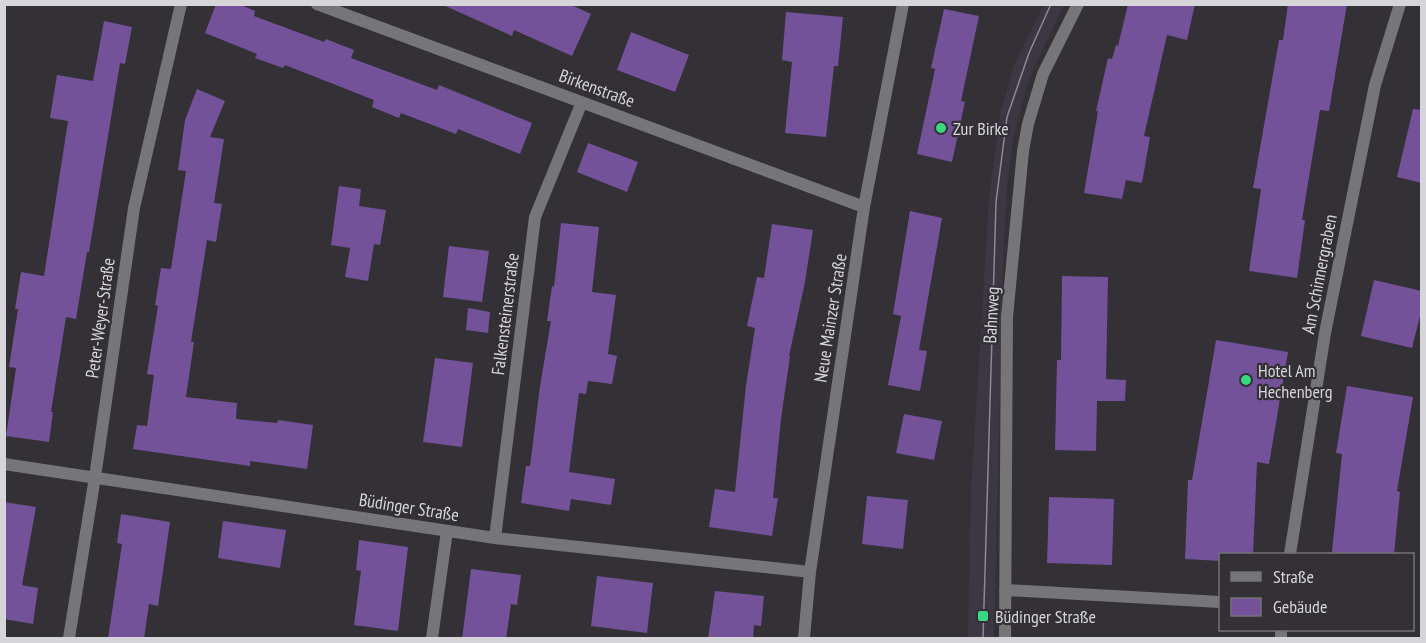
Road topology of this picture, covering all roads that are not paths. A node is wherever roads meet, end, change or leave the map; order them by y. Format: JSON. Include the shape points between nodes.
{"nodes":[{"id":1,"x":181,"y":4,"type":"edge"},
{"id":2,"x":317,"y":4,"type":"edge"},
{"id":3,"x":903,"y":4,"type":"edge"},
{"id":4,"x":1078,"y":4,"type":"edge"},
{"id":5,"x":1400,"y":4,"type":"edge"},
{"id":6,"x":582,"y":102,"type":"junction"},
{"id":7,"x":864,"y":207,"type":"junction"},
{"id":8,"x":4,"y":464,"type":"edge"},
{"id":9,"x":95,"y":477,"type":"junction"},
{"id":10,"x":447,"y":531,"type":"junction"},
{"id":11,"x":495,"y":538,"type":"junction"},
{"id":12,"x":1290,"y":553,"type":"edge"},
{"id":13,"x":810,"y":572,"type":"junction"},
{"id":14,"x":1005,"y":590,"type":"junction"},
{"id":15,"x":1219,"y":602,"type":"edge"},
{"id":16,"x":69,"y":639,"type":"edge"},
{"id":17,"x":432,"y":639,"type":"edge"},
{"id":18,"x":804,"y":639,"type":"edge"},
{"id":19,"x":1005,"y":639,"type":"edge"}],
"edges":[{"from":1,"to":9,"type":"street","name":"Peter-Weyer-Straße","via":[[134,208]]},
{"from":2,"to":6,"type":"street","name":"Birkenstraße"},
{"from":3,"to":7,"type":"street","name":"Neue Mainzer Straße"},
{"from":4,"to":14,"type":"street","name":"Bahnweg","via":[[1043,74],[1023,151],[1007,317]]},
{"from":5,"to":12,"type":"street","name":"Am Schinnergraben","via":[[1375,85],[1325,333]]},
{"from":6,"to":7,"type":"street","name":"Birkenstraße"},
{"from":6,"to":11,"type":"street","name":"Falkensteinerstraße","via":[[535,217]]},
{"from":7,"to":13,"type":"street","name":"Neue Mainzer Straße"},
{"from":8,"to":9,"type":"street","name":"Büdinger Straße"},
{"from":9,"to":10,"type":"street","name":"Büdinger Straße"},
{"from":9,"to":16,"type":"street","name":"Peter-Weyer-Straße"},
{"from":10,"to":11,"type":"street","name":"Büdinger Straße"},
{"from":10,"to":17,"type":"street"},
{"from":11,"to":13,"type":"street","name":"Büdinger Straße"},
{"from":13,"to":18,"type":"street","name":"Neue Mainzer Straße"},
{"from":14,"to":15,"type":"street"},
{"from":14,"to":19,"type":"street","name":"Bahnweg"}]}
